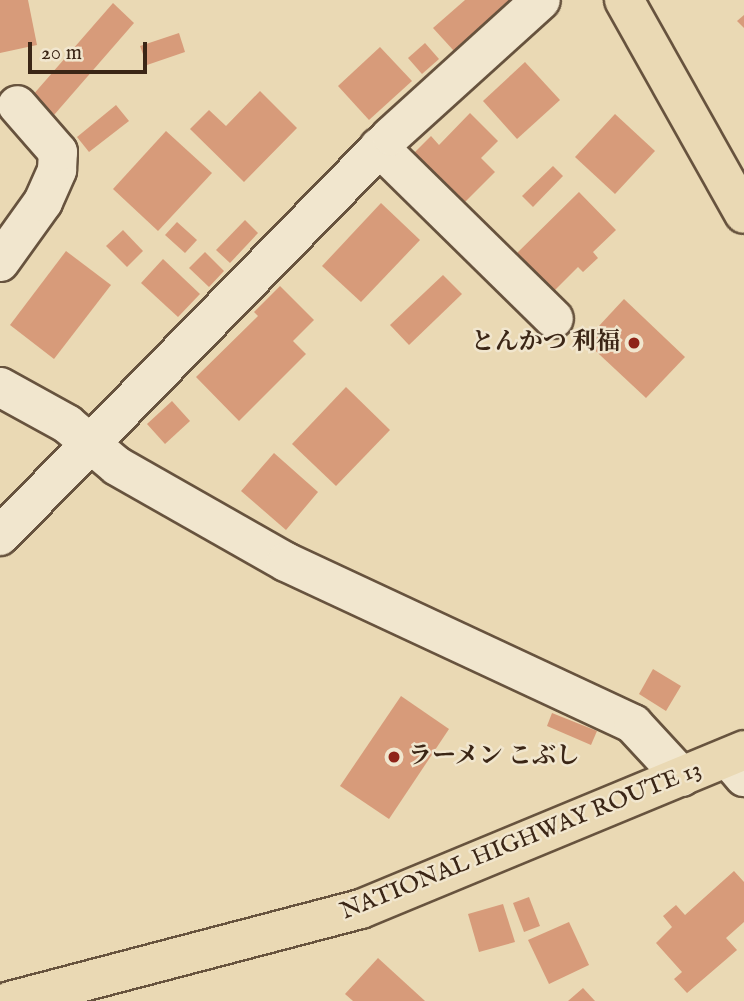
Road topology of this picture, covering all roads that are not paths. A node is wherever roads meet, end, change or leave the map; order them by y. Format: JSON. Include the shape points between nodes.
{"nodes":[{"id":1,"x":541,"y":0,"type":"edge"},
{"id":2,"x":624,"y":0,"type":"edge"},
{"id":3,"x":17,"y":105,"type":"dead end"},
{"id":4,"x":379,"y":147,"type":"junction"},
{"id":5,"x":744,"y":214,"type":"edge"},
{"id":6,"x":0,"y":262,"type":"edge"},
{"id":7,"x":554,"y":319,"type":"dead end"},
{"id":8,"x":0,"y":387,"type":"edge"},
{"id":9,"x":89,"y":442,"type":"junction"},
{"id":10,"x":0,"y":536,"type":"edge"},
{"id":11,"x":738,"y":762,"type":"edge"},
{"id":12,"x":682,"y":777,"type":"junction"},
{"id":13,"x":10,"y":1001,"type":"edge"}],
"edges":[{"from":1,"to":4,"type":"street"},
{"from":2,"to":5,"type":"main road"},
{"from":3,"to":6,"type":"street","via":[[58,152],[57,170],[43,202]]},
{"from":4,"to":7,"type":"street"},
{"from":4,"to":9,"type":"street"},
{"from":8,"to":9,"type":"street","via":[[67,424]]},
{"from":9,"to":10,"type":"street"},
{"from":9,"to":12,"type":"street","via":[[117,466],[286,562],[633,724]]},
{"from":11,"to":12,"type":"main road","name":"NATIONAL HIGHWAY ROUTE 13"},
{"from":12,"to":13,"type":"main road","name":"NATIONAL HIGHWAY ROUTE 13","via":[[361,909]]}]}
